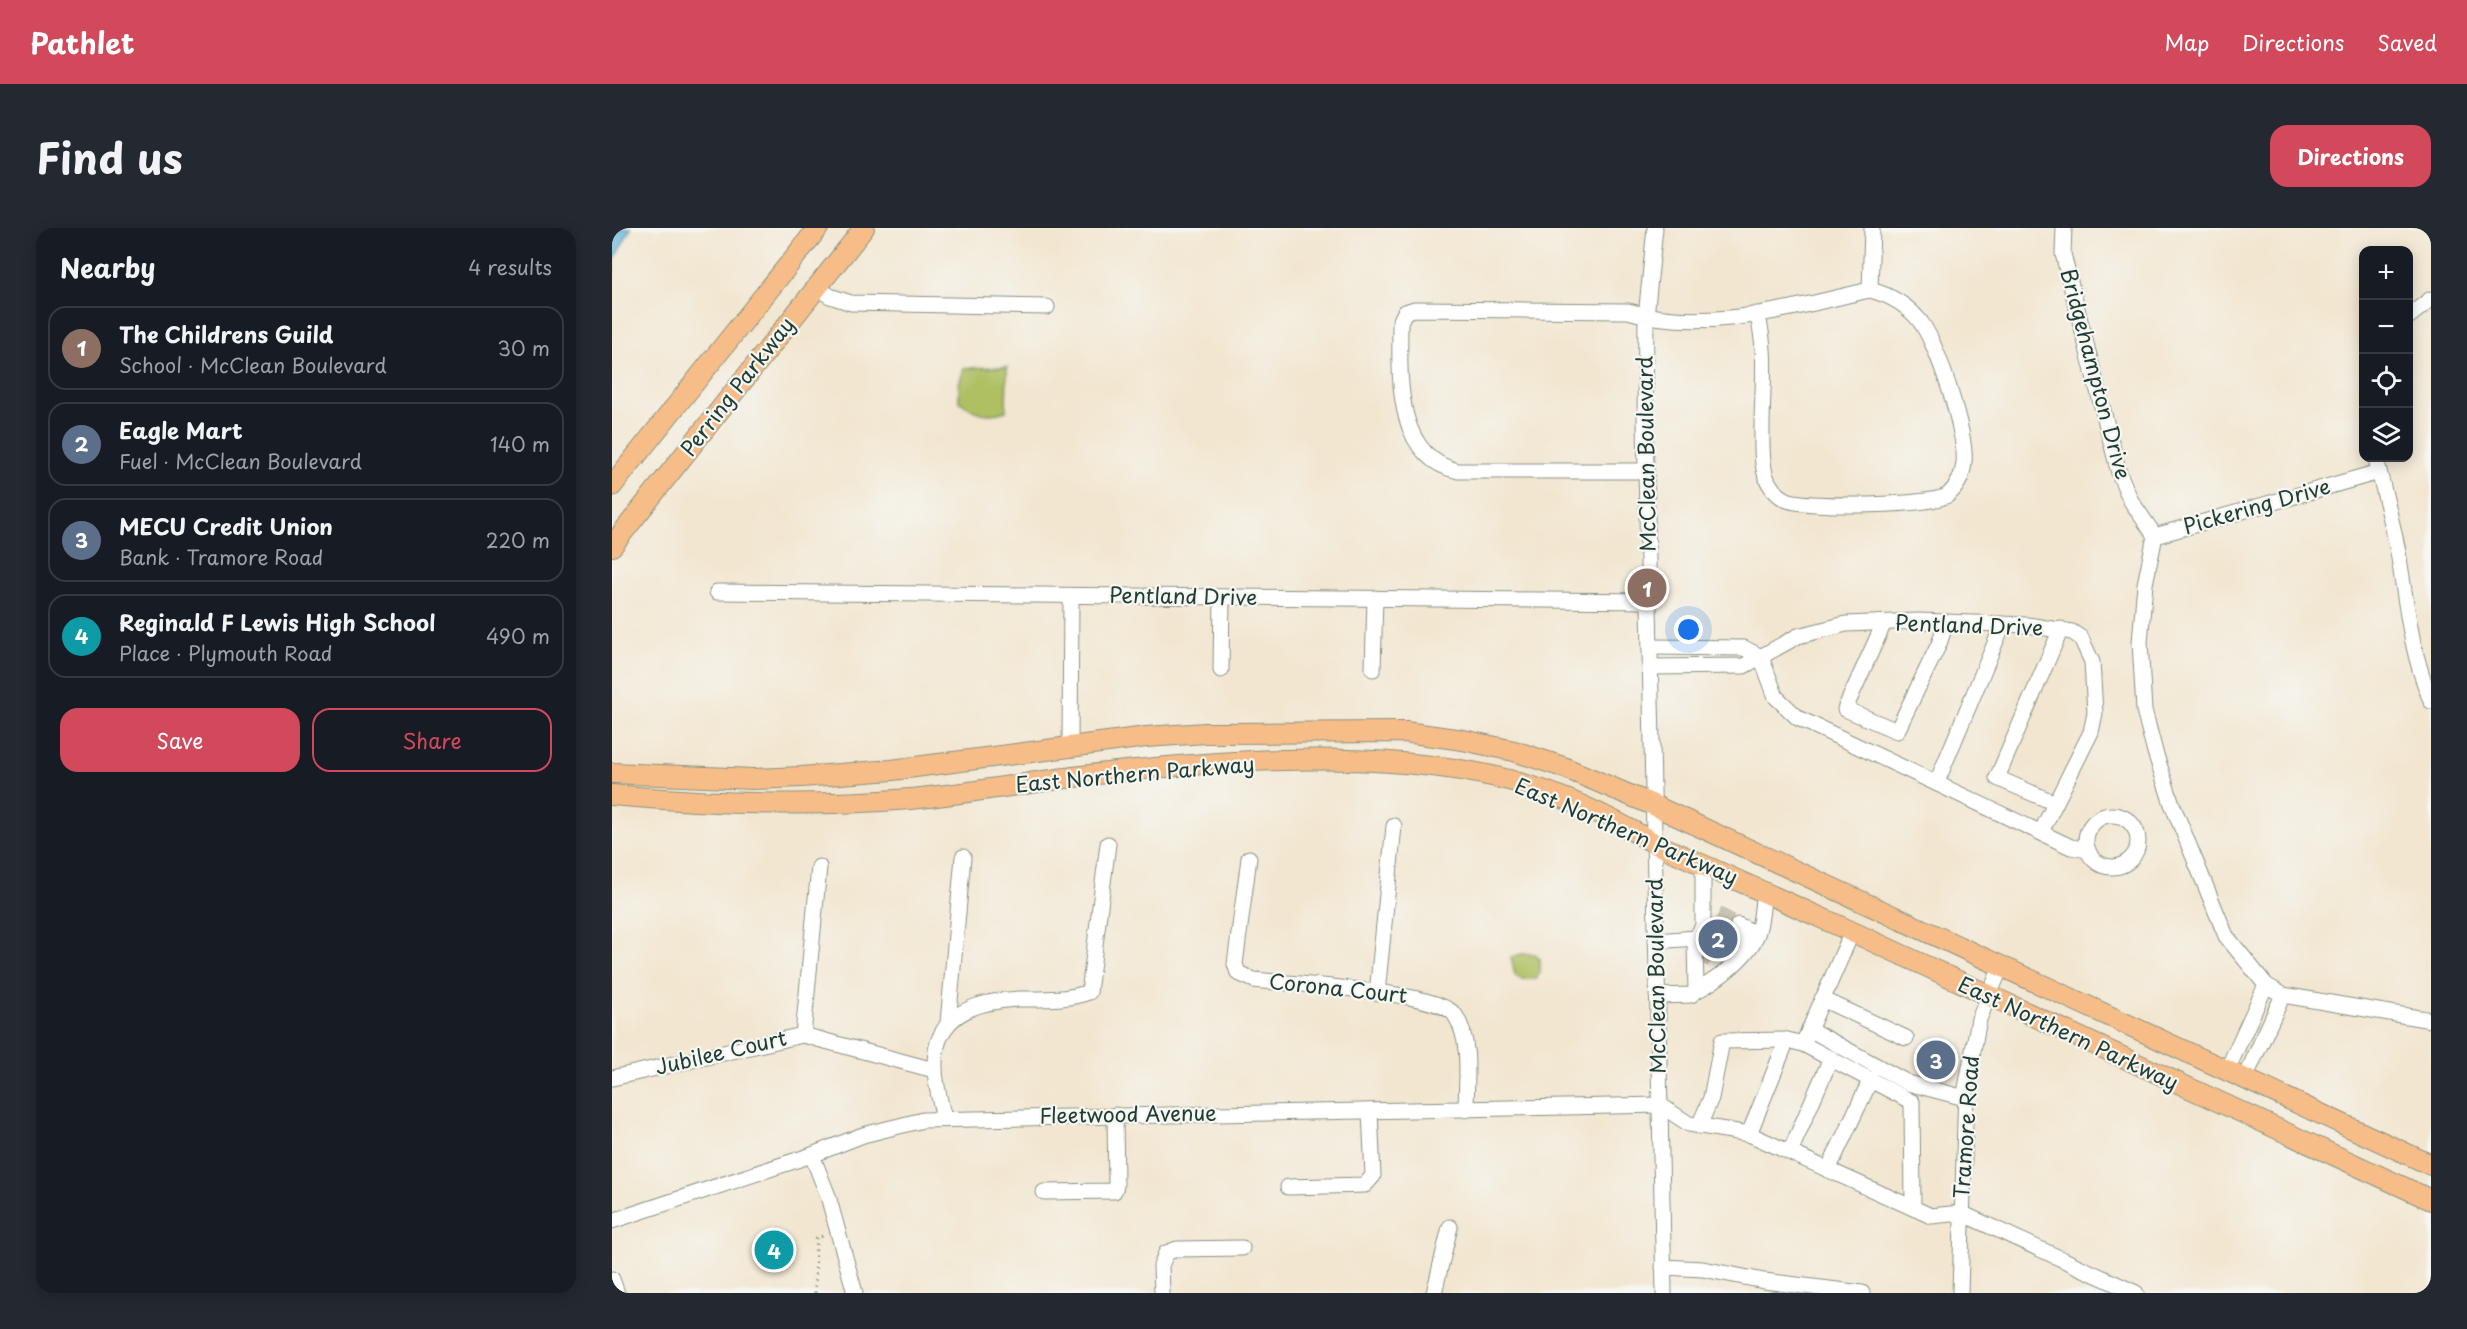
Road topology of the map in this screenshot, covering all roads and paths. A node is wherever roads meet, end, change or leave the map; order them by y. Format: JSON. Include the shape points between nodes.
{"nodes":[{"id":1,"x":818,"y":228,"type":"edge"},
{"id":2,"x":864,"y":228,"type":"edge"},
{"id":3,"x":1655,"y":228,"type":"edge"},
{"id":4,"x":1872,"y":228,"type":"edge"},
{"id":5,"x":2064,"y":228,"type":"edge"},
{"id":6,"x":817,"y":288,"type":"junction"},
{"id":7,"x":1870,"y":290,"type":"junction"},
{"id":8,"x":2431,"y":299,"type":"edge"},
{"id":9,"x":1047,"y":307,"type":"dead end"},
{"id":10,"x":1757,"y":314,"type":"junction"},
{"id":11,"x":2413,"y":314,"type":"edge"},
{"id":12,"x":1646,"y":316,"type":"junction"},
{"id":13,"x":2378,"y":465,"type":"edge"},
{"id":14,"x":1646,"y":471,"type":"junction"},
{"id":15,"x":618,"y":475,"type":"edge"},
{"id":16,"x":612,"y":486,"type":"edge"},
{"id":17,"x":2155,"y":536,"type":"junction"},
{"id":18,"x":612,"y":546,"type":"edge"},
{"id":19,"x":717,"y":592,"type":"dead end"},
{"id":20,"x":1071,"y":596,"type":"junction"},
{"id":21,"x":1222,"y":597,"type":"junction"},
{"id":22,"x":1375,"y":598,"type":"junction"},
{"id":23,"x":1648,"y":601,"type":"junction"},
{"id":24,"x":1884,"y":623,"type":"junction"},
{"id":25,"x":1946,"y":623,"type":"junction"},
{"id":26,"x":2003,"y":624,"type":"junction"},
{"id":27,"x":2061,"y":629,"type":"junction"},
{"id":28,"x":1650,"y":647,"type":"junction"},
{"id":29,"x":1761,"y":657,"type":"junction"},
{"id":30,"x":1651,"y":667,"type":"junction"},
{"id":31,"x":1373,"y":669,"type":"dead end"},
{"id":32,"x":1221,"y":670,"type":"dead end"},
{"id":33,"x":2431,"y":701,"type":"edge"},
{"id":34,"x":1070,"y":745,"type":"junction"},
{"id":35,"x":612,"y":774,"type":"edge"},
{"id":36,"x":1937,"y":782,"type":"junction"},
{"id":37,"x":612,"y":795,"type":"edge"},
{"id":38,"x":2055,"y":803,"type":"junction"},
{"id":39,"x":1653,"y":805,"type":"junction"},
{"id":40,"x":1394,"y":826,"type":"dead end"},
{"id":41,"x":2041,"y":832,"type":"junction"},
{"id":42,"x":1654,"y":843,"type":"junction"},
{"id":43,"x":1108,"y":844,"type":"dead end"},
{"id":44,"x":2088,"y":850,"type":"dead end"},
{"id":45,"x":963,"y":857,"type":"dead end"},
{"id":46,"x":1249,"y":858,"type":"dead end"},
{"id":47,"x":1702,"y":864,"type":"junction"},
{"id":48,"x":819,"y":867,"type":"dead end"},
{"id":49,"x":1764,"y":891,"type":"junction"},
{"id":50,"x":1735,"y":931,"type":"tunnel mouth"},
{"id":51,"x":1852,"y":932,"type":"junction"},
{"id":52,"x":1753,"y":940,"type":"junction"},
{"id":53,"x":1656,"y":941,"type":"junction"},
{"id":54,"x":1698,"y":945,"type":"junction"},
{"id":55,"x":2001,"y":967,"type":"junction"},
{"id":56,"x":2266,"y":985,"type":"junction"},
{"id":57,"x":1696,"y":991,"type":"junction"},
{"id":58,"x":1377,"y":993,"type":"junction"},
{"id":59,"x":2283,"y":995,"type":"junction"},
{"id":60,"x":1657,"y":996,"type":"junction"},
{"id":61,"x":1987,"y":996,"type":"junction"},
{"id":62,"x":1822,"y":999,"type":"junction"},
{"id":63,"x":2431,"y":1020,"type":"edge"},
{"id":64,"x":948,"y":1023,"type":"junction"},
{"id":65,"x":803,"y":1035,"type":"junction"},
{"id":66,"x":1806,"y":1036,"type":"junction"},
{"id":67,"x":1905,"y":1038,"type":"dead end"},
{"id":68,"x":1787,"y":1040,"type":"junction"},
{"id":69,"x":1831,"y":1058,"type":"junction"},
{"id":70,"x":934,"y":1070,"type":"junction"},
{"id":71,"x":2236,"y":1074,"type":"junction"},
{"id":72,"x":612,"y":1078,"type":"edge"},
{"id":73,"x":1871,"y":1079,"type":"junction"},
{"id":74,"x":1965,"y":1098,"type":"junction"},
{"id":75,"x":1660,"y":1105,"type":"junction"},
{"id":76,"x":1466,"y":1110,"type":"junction"},
{"id":77,"x":1370,"y":1111,"type":"junction"},
{"id":78,"x":1115,"y":1115,"type":"junction"},
{"id":79,"x":944,"y":1119,"type":"junction"},
{"id":80,"x":1699,"y":1126,"type":"junction"},
{"id":81,"x":1749,"y":1134,"type":"junction"},
{"id":82,"x":1790,"y":1152,"type":"junction"},
{"id":83,"x":812,"y":1155,"type":"junction"},
{"id":84,"x":2431,"y":1165,"type":"edge"},
{"id":85,"x":1828,"y":1170,"type":"junction"},
{"id":86,"x":1288,"y":1187,"type":"dead end"},
{"id":87,"x":1044,"y":1192,"type":"dead end"},
{"id":88,"x":2431,"y":1200,"type":"edge"},
{"id":89,"x":1913,"y":1208,"type":"junction"},
{"id":90,"x":1961,"y":1213,"type":"junction"},
{"id":91,"x":612,"y":1221,"type":"edge"},
{"id":92,"x":1450,"y":1227,"type":"dead end"},
{"id":93,"x":823,"y":1236,"type":"dead end"},
{"id":94,"x":1242,"y":1248,"type":"dead end"},
{"id":95,"x":1664,"y":1267,"type":"junction"},
{"id":96,"x":612,"y":1279,"type":"edge"},
{"id":97,"x":616,"y":1293,"type":"edge"},
{"id":98,"x":815,"y":1293,"type":"edge"},
{"id":99,"x":855,"y":1293,"type":"edge"},
{"id":100,"x":1162,"y":1293,"type":"edge"},
{"id":101,"x":1434,"y":1293,"type":"edge"},
{"id":102,"x":1664,"y":1293,"type":"edge"},
{"id":103,"x":1862,"y":1293,"type":"edge"},
{"id":104,"x":1960,"y":1293,"type":"edge"},
{"id":105,"x":2136,"y":1293,"type":"edge"}],
"edges":[{"from":1,"to":15,"type":"main road","name":"Perring Parkway"},
{"from":2,"to":6,"type":"main road","name":"Perring Parkway"},
{"from":3,"to":12,"type":"street","name":"McClean Boulevard"},
{"from":4,"to":7,"type":"street"},
{"from":5,"to":17,"type":"street","name":"Bridgehampton Drive","via":[[2063,254],[2110,445],[2131,501]]},
{"from":6,"to":9,"type":"street","via":[[851,303]]},
{"from":6,"to":18,"type":"main road","name":"Perring Parkway"},
{"from":7,"to":10,"type":"street"},
{"from":7,"to":10,"type":"street","via":[[1893,298],[1919,320],[1942,370],[1964,442],[1965,461],[1955,487],[1939,501],[1814,504],[1789,501],[1776,493],[1766,478],[1762,451],[1764,355]]},
{"from":8,"to":11,"type":"street"},
{"from":10,"to":12,"type":"street"},
{"from":12,"to":14,"type":"street","name":"McClean Boulevard"},
{"from":12,"to":14,"type":"street","via":[[1628,311],[1414,309],[1405,312],[1400,321],[1403,405],[1408,425],[1424,450],[1444,468]]},
{"from":13,"to":17,"type":"street","name":"Pickering Drive"},
{"from":13,"to":33,"type":"street","via":[[2392,522],[2409,636]]},
{"from":14,"to":23,"type":"street","name":"McClean Boulevard"},
{"from":15,"to":16,"type":"main road","name":"Perring Parkway"},
{"from":17,"to":56,"type":"street","via":[[2141,612],[2144,710],[2172,804],[2219,922],[2241,957]]},
{"from":19,"to":20,"type":"street","name":"Pentland Drive"},
{"from":20,"to":21,"type":"street","name":"Pentland Drive"},
{"from":20,"to":34,"type":"street"},
{"from":21,"to":22,"type":"street","name":"Pentland Drive"},
{"from":21,"to":32,"type":"street"},
{"from":22,"to":23,"type":"street","name":"Pentland Drive"},
{"from":22,"to":31,"type":"street"},
{"from":23,"to":28,"type":"street","name":"McClean Boulevard"},
{"from":24,"to":25,"type":"street","name":"Pentland Drive"},
{"from":24,"to":25,"type":"street","via":[[1845,710],[1897,731]]},
{"from":24,"to":29,"type":"street","name":"Pentland Drive","via":[[1846,624],[1798,636]]},
{"from":25,"to":26,"type":"street","name":"Pentland Drive"},
{"from":26,"to":27,"type":"street","name":"Pentland Drive"},
{"from":26,"to":36,"type":"street"},
{"from":27,"to":38,"type":"street","name":"Pentland Drive","via":[[2081,638],[2087,648],[2096,703],[2091,732]]},
{"from":27,"to":38,"type":"street","via":[[1997,778]]},
{"from":28,"to":29,"type":"street","via":[[1744,648]]},
{"from":28,"to":30,"type":"street","name":"McClean Boulevard"},
{"from":29,"to":30,"type":"street","name":"Pentland Drive","via":[[1744,666]]},
{"from":29,"to":36,"type":"street","via":[[1776,698],[1798,718]]},
{"from":30,"to":39,"type":"street","name":"McClean Boulevard"},
{"from":34,"to":35,"type":"main road","name":"East Northern Parkway","via":[[892,770],[801,777]]},
{"from":34,"to":39,"type":"main road","name":"East Northern Parkway","via":[[1206,733],[1404,732],[1514,751]]},
{"from":36,"to":41,"type":"street"},
{"from":37,"to":42,"type":"main road","name":"East Northern Parkway","via":[[779,804],[865,802],[1194,766],[1379,761],[1450,768],[1524,785],[1628,828]]},
{"from":38,"to":41,"type":"street","name":"Pentland Drive"},
{"from":39,"to":42,"type":"street","name":"McClean Boulevard"},
{"from":39,"to":55,"type":"main road","name":"East Northern Parkway"},
{"from":40,"to":58,"type":"street"},
{"from":41,"to":44,"type":"street","via":[[2071,847]]},
{"from":42,"to":47,"type":"main road","name":"East Northern Parkway"},
{"from":42,"to":53,"type":"street","name":"McClean Boulevard"},
{"from":43,"to":64,"type":"street","via":[[1089,992],[1072,997],[989,1002],[974,1006]]},
{"from":45,"to":64,"type":"street"},
{"from":46,"to":58,"type":"street","name":"Corona Court","via":[[1235,964],[1238,973],[1254,980]]},
{"from":47,"to":49,"type":"main road","name":"East Northern Parkway"},
{"from":47,"to":54,"type":"street","via":[[1709,918]]},
{"from":48,"to":65,"type":"street"},
{"from":49,"to":51,"type":"main road","name":"East Northern Parkway"},
{"from":49,"to":52,"type":"street"},
{"from":50,"to":52,"type":"street"},
{"from":51,"to":61,"type":"main road","name":"East Northern Parkway"},
{"from":51,"to":62,"type":"street"},
{"from":52,"to":57,"type":"street","via":[[1727,961],[1713,983]]},
{"from":53,"to":54,"type":"street"},
{"from":53,"to":60,"type":"street","name":"McClean Boulevard"},
{"from":54,"to":57,"type":"street"},
{"from":55,"to":61,"type":"street","name":"Tramore Road"},
{"from":55,"to":71,"type":"main road","name":"East Northern Parkway"},
{"from":56,"to":59,"type":"street"},
{"from":56,"to":71,"type":"street"},
{"from":57,"to":60,"type":"street","via":[[1692,995]]},
{"from":58,"to":76,"type":"street","name":"Corona Court","via":[[1427,1000],[1446,1006],[1454,1014],[1464,1036]]},
{"from":59,"to":63,"type":"street"},
{"from":59,"to":71,"type":"street"},
{"from":60,"to":75,"type":"street","name":"McClean Boulevard"},
{"from":61,"to":74,"type":"street","name":"Tramore Road"},
{"from":61,"to":88,"type":"main road","name":"East Northern Parkway"},
{"from":62,"to":66,"type":"street"},
{"from":62,"to":67,"type":"street"},
{"from":64,"to":70,"type":"street","via":[[937,1049]]},
{"from":65,"to":70,"type":"street","name":"Jubilee Court"},
{"from":65,"to":72,"type":"street","name":"Jubilee Court"},
{"from":66,"to":68,"type":"street"},
{"from":66,"to":69,"type":"street"},
{"from":66,"to":74,"type":"street","via":[[1908,1083]]},
{"from":68,"to":80,"type":"street","via":[[1722,1041],[1711,1098]]},
{"from":68,"to":81,"type":"street"},
{"from":69,"to":73,"type":"street"},
{"from":69,"to":82,"type":"street"},
{"from":70,"to":79,"type":"street"},
{"from":71,"to":84,"type":"main road","name":"East Northern Parkway"},
{"from":73,"to":85,"type":"street"},
{"from":73,"to":89,"type":"street","via":[[1911,1102]]},
{"from":74,"to":90,"type":"street","name":"Tramore Road"},
{"from":75,"to":76,"type":"street","name":"Fleetwood Avenue"},
{"from":75,"to":80,"type":"street"},
{"from":75,"to":95,"type":"street","name":"McClean Boulevard"},
{"from":76,"to":77,"type":"street","name":"Fleetwood Avenue"},
{"from":77,"to":78,"type":"street","name":"Fleetwood Avenue"},
{"from":77,"to":86,"type":"street","via":[[1373,1176],[1365,1185]]},
{"from":78,"to":79,"type":"street","name":"Fleetwood Avenue"},
{"from":78,"to":87,"type":"street","via":[[1114,1191]]},
{"from":79,"to":83,"type":"street","name":"Fleetwood Avenue","via":[[892,1127]]},
{"from":80,"to":81,"type":"street"},
{"from":81,"to":82,"type":"street"},
{"from":82,"to":85,"type":"street"},
{"from":83,"to":91,"type":"street","name":"Fleetwood Avenue"},
{"from":83,"to":99,"type":"street","via":[[828,1196]]},
{"from":85,"to":89,"type":"street"},
{"from":89,"to":90,"type":"street","via":[[1931,1216]]},
{"from":90,"to":104,"type":"street","name":"Tramore Road"},
{"from":90,"to":105,"type":"street"},
{"from":92,"to":101,"type":"street"},
{"from":93,"to":98,"type":"path","via":[[816,1238]]},
{"from":94,"to":100,"type":"street","via":[[1177,1249],[1166,1253],[1161,1266]]},
{"from":95,"to":102,"type":"street","name":"McClean Boulevard"},
{"from":95,"to":103,"type":"street"},
{"from":96,"to":97,"type":"street"}]}
